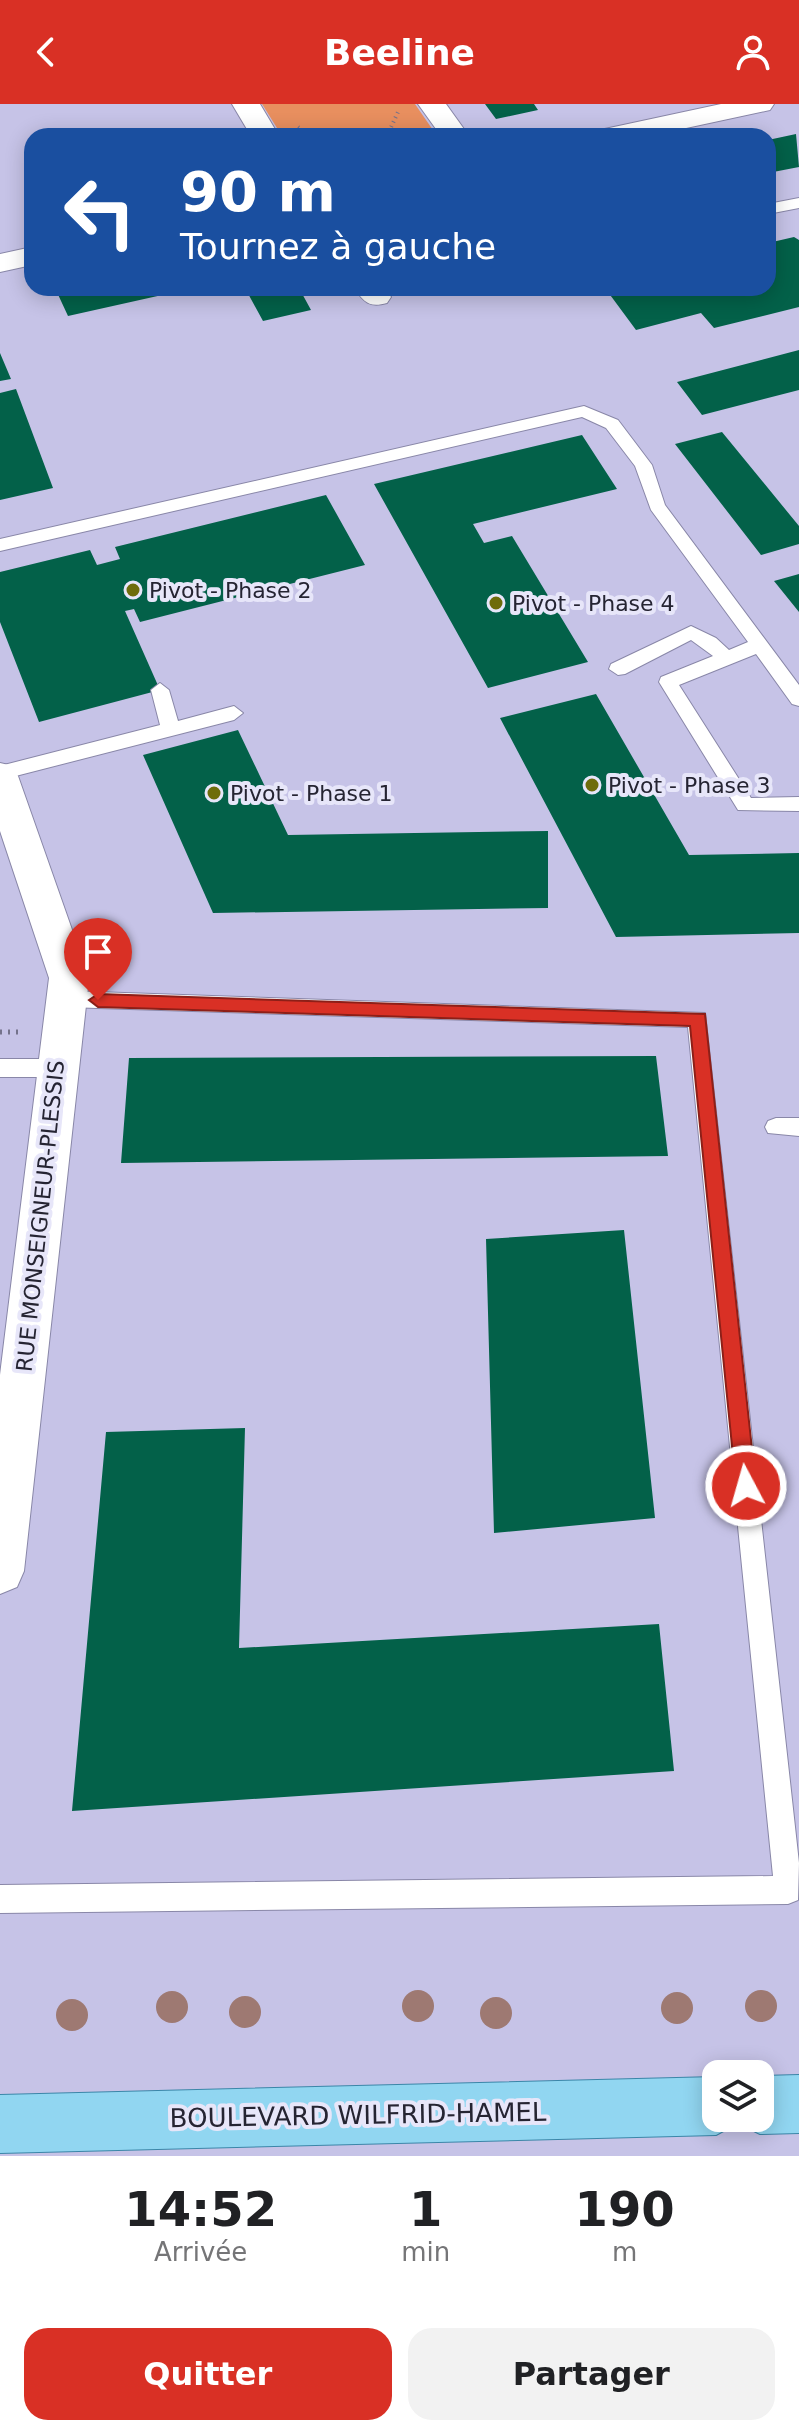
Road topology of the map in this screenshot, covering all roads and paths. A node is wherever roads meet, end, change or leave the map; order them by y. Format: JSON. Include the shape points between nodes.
{"nodes":[{"id":1,"x":246,"y":104,"type":"edge"},
{"id":2,"x":395,"y":104,"type":"edge"},
{"id":3,"x":432,"y":104,"type":"edge"},
{"id":4,"x":760,"y":104,"type":"edge"},
{"id":5,"x":260,"y":128,"type":"edge"},
{"id":6,"x":392,"y":128,"type":"edge"},
{"id":7,"x":449,"y":128,"type":"edge"},
{"id":8,"x":664,"y":128,"type":"edge"},
{"id":9,"x":799,"y":203,"type":"edge"},
{"id":10,"x":776,"y":207,"type":"edge"},
{"id":11,"x":24,"y":258,"type":"edge"},
{"id":12,"x":0,"y":263,"type":"edge"},
{"id":13,"x":0,"y":545,"type":"edge"},
{"id":14,"x":759,"y":645,"type":"junction"},
{"id":15,"x":725,"y":657,"type":"junction"},
{"id":16,"x":618,"y":669,"type":"dead end"},
{"id":17,"x":160,"y":690,"type":"dead end"},
{"id":18,"x":799,"y":699,"type":"edge"},
{"id":19,"x":234,"y":713,"type":"dead end"},
{"id":20,"x":183,"y":732,"type":"junction"},
{"id":21,"x":0,"y":774,"type":"edge"},
{"id":22,"x":799,"y":804,"type":"edge"},
{"id":23,"x":66,"y":999,"type":"junction"},
{"id":24,"x":0,"y":1068,"type":"edge"},
{"id":25,"x":56,"y":1068,"type":"junction"},
{"id":26,"x":776,"y":1127,"type":"dead end"},
{"id":27,"x":799,"y":1127,"type":"edge"},
{"id":28,"x":0,"y":1571,"type":"edge"},
{"id":29,"x":0,"y":1899,"type":"edge"},
{"id":30,"x":799,"y":2104,"type":"edge"},
{"id":31,"x":774,"y":2105,"type":"edge"},
{"id":32,"x":702,"y":2106,"type":"edge"},
{"id":33,"x":0,"y":2124,"type":"edge"}],
"edges":[{"from":1,"to":5,"type":"street"},
{"from":2,"to":6,"type":"path","via":[[400,115]]},
{"from":3,"to":7,"type":"street"},
{"from":4,"to":8,"type":"street"},
{"from":9,"to":10,"type":"lane"},
{"from":11,"to":12,"type":"street"},
{"from":13,"to":14,"type":"lane","via":[[584,411],[612,424],[628,444],[643,465],[657,506]]},
{"from":14,"to":15,"type":"lane"},
{"from":14,"to":18,"type":"lane"},
{"from":15,"to":16,"type":"lane","via":[[691,632]]},
{"from":15,"to":22,"type":"lane","via":[[668,682],[745,805]]},
{"from":17,"to":20,"type":"lane"},
{"from":19,"to":20,"type":"lane"},
{"from":20,"to":21,"type":"lane"},
{"from":21,"to":23,"type":"street","name":"RUE MONSEIGNEUR-PLESSIS","via":[[61,950],[69,978]]},
{"from":23,"to":25,"type":"street","name":"RUE MONSEIGNEUR-PLESSIS"},
{"from":23,"to":29,"type":"lane","via":[[698,1019],[788,1890]]},
{"from":24,"to":25,"type":"lane"},
{"from":25,"to":28,"type":"street","name":"RUE MONSEIGNEUR-PLESSIS"},
{"from":26,"to":27,"type":"lane"},
{"from":30,"to":31,"type":"main road"},
{"from":32,"to":33,"type":"main road","name":"BOULEVARD WILFRID-HAMEL"}]}
